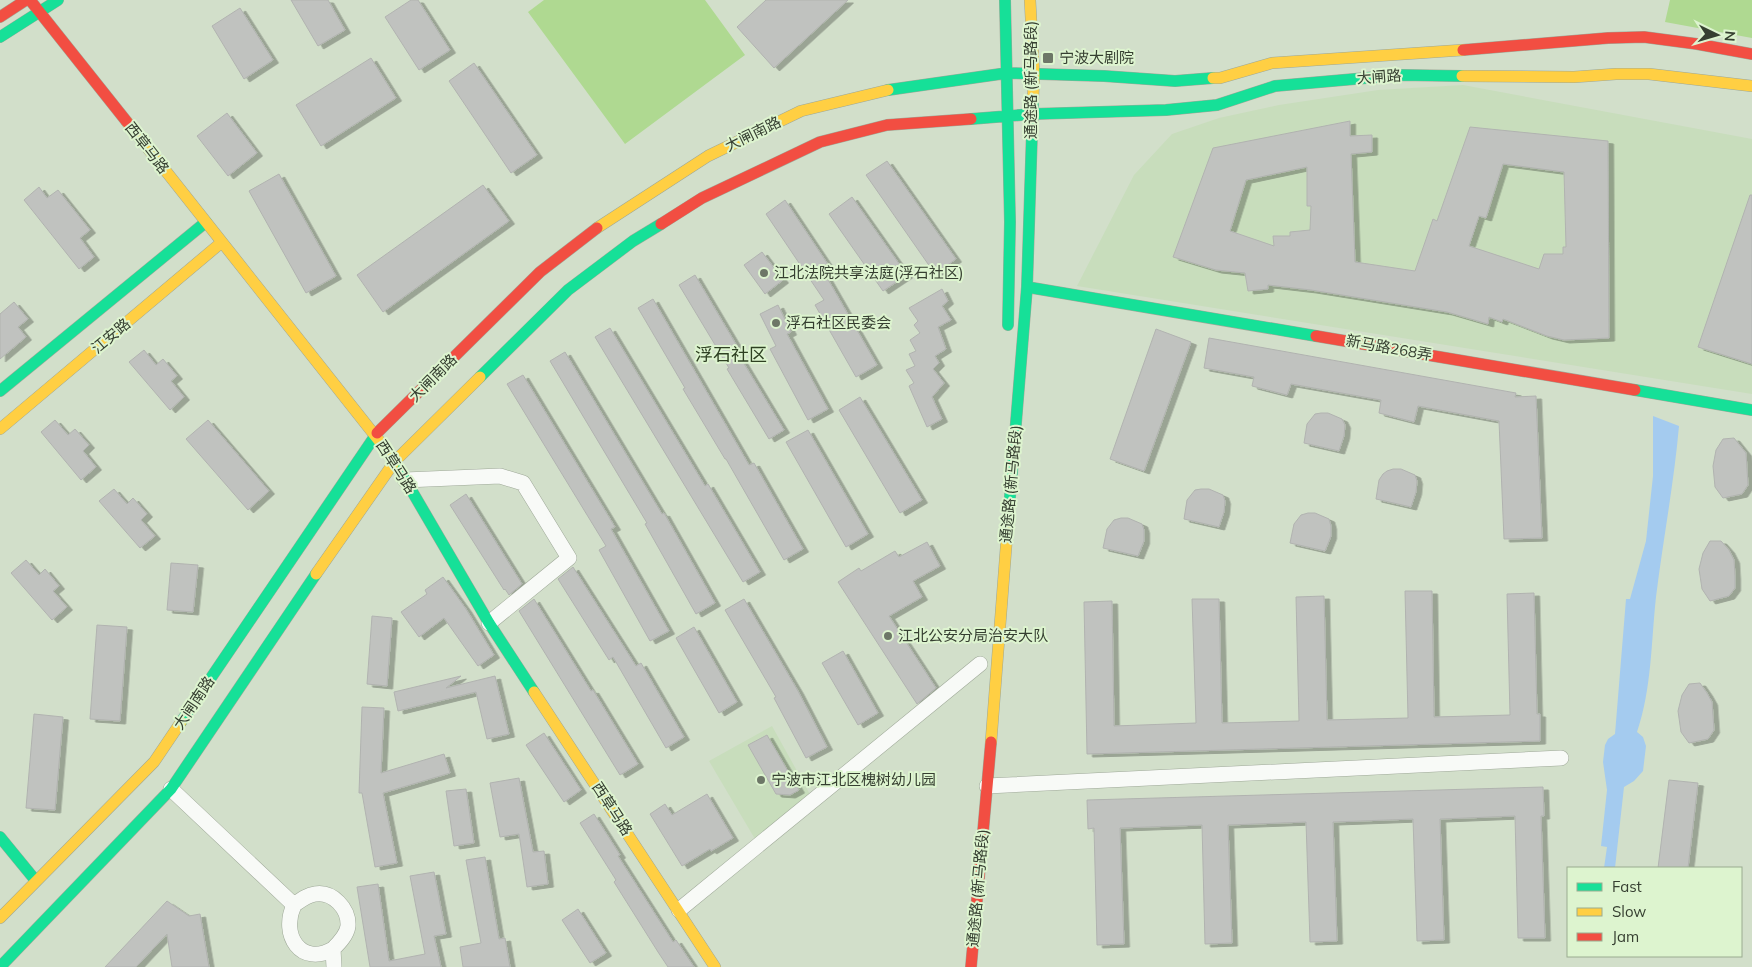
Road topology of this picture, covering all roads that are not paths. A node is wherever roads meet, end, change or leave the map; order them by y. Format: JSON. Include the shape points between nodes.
{"nodes":[{"id":1,"x":26,"y":0,"type":"edge"},
{"id":2,"x":30,"y":0,"type":"edge"},
{"id":3,"x":58,"y":0,"type":"edge"},
{"id":4,"x":1005,"y":0,"type":"edge"},
{"id":5,"x":1030,"y":0,"type":"edge"},
{"id":6,"x":40,"y":12,"type":"junction"},
{"id":7,"x":0,"y":17,"type":"edge"},
{"id":8,"x":0,"y":37,"type":"edge"},
{"id":9,"x":1752,"y":54,"type":"edge"},
{"id":10,"x":1007,"y":73,"type":"junction"},
{"id":11,"x":1034,"y":74,"type":"junction"},
{"id":12,"x":1752,"y":86,"type":"edge"},
{"id":13,"x":1033,"y":114,"type":"junction"},
{"id":14,"x":1009,"y":116,"type":"junction"},
{"id":15,"x":206,"y":222,"type":"junction"},
{"id":16,"x":222,"y":242,"type":"junction"},
{"id":17,"x":1027,"y":287,"type":"junction"},
{"id":18,"x":1008,"y":338,"type":"dead end"},
{"id":19,"x":0,"y":391,"type":"edge"},
{"id":20,"x":1752,"y":410,"type":"edge"},
{"id":21,"x":0,"y":429,"type":"edge"},
{"id":22,"x":375,"y":435,"type":"junction"},
{"id":23,"x":395,"y":461,"type":"junction"},
{"id":24,"x":405,"y":480,"type":"junction"},
{"id":25,"x":489,"y":623,"type":"junction"},
{"id":26,"x":981,"y":659,"type":"joint"},
{"id":27,"x":979,"y":684,"type":"dead end"},
{"id":28,"x":1560,"y":758,"type":"dead end"},
{"id":29,"x":987,"y":786,"type":"junction"},
{"id":30,"x":171,"y":789,"type":"junction"},
{"id":31,"x":0,"y":837,"type":"edge"},
{"id":32,"x":36,"y":881,"type":"junction"},
{"id":33,"x":294,"y":905,"type":"junction"},
{"id":34,"x":679,"y":910,"type":"junction"},
{"id":35,"x":0,"y":918,"type":"edge"},
{"id":36,"x":333,"y":949,"type":"junction"},
{"id":37,"x":0,"y":967,"type":"edge"},
{"id":38,"x":334,"y":967,"type":"edge"},
{"id":39,"x":715,"y":967,"type":"edge"},
{"id":40,"x":971,"y":967,"type":"edge"}],
"edges":[{"from":1,"to":7,"type":"main road"},
{"from":2,"to":6,"type":"main road","name":"西草马路"},
{"from":3,"to":6,"type":"main road"},
{"from":4,"to":10,"type":"main road","name":"通途路 (新马路段)"},
{"from":5,"to":11,"type":"main road","name":"通途路 (新马路段)"},
{"from":6,"to":8,"type":"main road"},
{"from":6,"to":15,"type":"main road","name":"西草马路"},
{"from":9,"to":11,"type":"main road","name":"大闸路","via":[[1644,37],[1272,64],[1220,78],[1175,81]]},
{"from":10,"to":11,"type":"main road","name":"大闸南路"},
{"from":10,"to":14,"type":"main road","name":"通途路 (新马路段)"},
{"from":10,"to":22,"type":"main road","name":"大闸南路","via":[[882,90],[801,111],[708,156],[596,228],[540,272]]},
{"from":11,"to":13,"type":"main road","name":"通途路 (新马路段)"},
{"from":12,"to":13,"type":"main road","name":"大闸路","via":[[1649,74],[1574,77],[1400,75],[1275,86],[1217,105],[1166,110]]},
{"from":13,"to":14,"type":"main road","name":"大闸路"},
{"from":13,"to":17,"type":"main road","name":"通途路 (新马路段)"},
{"from":14,"to":18,"type":"main road","name":"通途路 (新马路段)"},
{"from":14,"to":23,"type":"main road","name":"大闸南路","via":[[887,125],[820,142],[702,198],[633,241],[568,290]]},
{"from":15,"to":16,"type":"main road","name":"西草马路"},
{"from":15,"to":19,"type":"main road","name":"江安路"},
{"from":16,"to":21,"type":"main road","name":"江安路"},
{"from":16,"to":22,"type":"main road","name":"西草马路"},
{"from":17,"to":20,"type":"main road","name":"新马路268弄"},
{"from":17,"to":29,"type":"main road","name":"通途路 (新马路段)"},
{"from":22,"to":23,"type":"main road","name":"西草马路"},
{"from":22,"to":32,"type":"main road","name":"大闸南路","via":[[154,762]]},
{"from":23,"to":24,"type":"main road","name":"西草马路"},
{"from":23,"to":30,"type":"main road","name":"大闸南路"},
{"from":24,"to":25,"type":"main road","name":"西草马路"},
{"from":24,"to":25,"type":"street","via":[[500,476],[523,483],[569,558]]},
{"from":25,"to":34,"type":"main road","name":"西草马路"},
{"from":26,"to":27,"type":"main road"},
{"from":26,"to":34,"type":"street"},
{"from":28,"to":29,"type":"street"},
{"from":29,"to":40,"type":"main road","name":"通途路 (新马路段)"},
{"from":30,"to":33,"type":"street"},
{"from":30,"to":37,"type":"main road","name":"大闸南路"},
{"from":31,"to":32,"type":"main road"},
{"from":32,"to":35,"type":"main road","name":"大闸南路"},
{"from":33,"to":36,"type":"street","via":[[289,927],[298,948],[315,954]]},
{"from":33,"to":36,"type":"street","via":[[315,894],[327,895],[339,902],[347,916],[348,928]]},
{"from":34,"to":39,"type":"main road","name":"西草马路"},
{"from":36,"to":38,"type":"street"}]}
